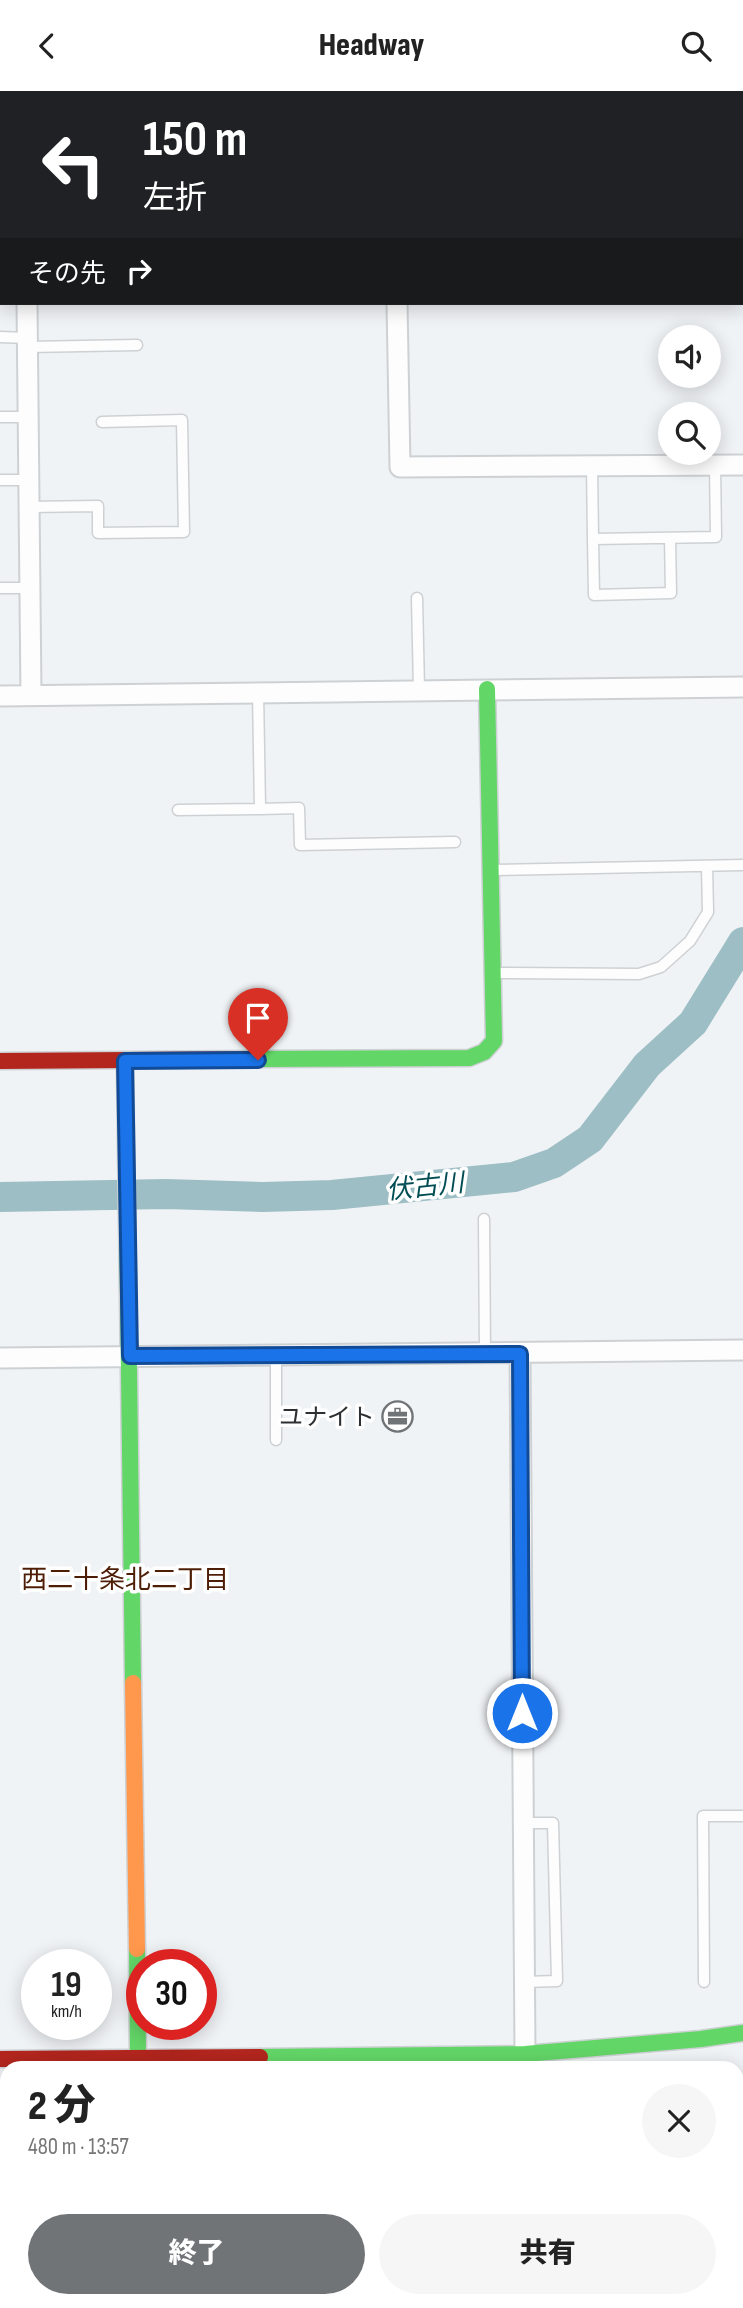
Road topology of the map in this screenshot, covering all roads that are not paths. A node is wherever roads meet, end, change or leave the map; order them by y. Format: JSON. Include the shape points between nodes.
{"nodes":[{"id":1,"x":27,"y":305,"type":"edge"},
{"id":2,"x":397,"y":305,"type":"edge"},
{"id":3,"x":0,"y":337,"type":"edge"},
{"id":4,"x":28,"y":342,"type":"junction"},
{"id":5,"x":137,"y":345,"type":"dead end"},
{"id":6,"x":0,"y":417,"type":"edge"},
{"id":7,"x":29,"y":417,"type":"junction"},
{"id":8,"x":102,"y":422,"type":"dead end"},
{"id":9,"x":715,"y":465,"type":"joint"},
{"id":10,"x":721,"y":465,"type":"edge"},
{"id":11,"x":743,"y":465,"type":"edge"},
{"id":12,"x":592,"y":466,"type":"junction"},
{"id":13,"x":0,"y":480,"type":"edge"},
{"id":14,"x":29,"y":480,"type":"junction"},
{"id":15,"x":29,"y":507,"type":"junction"},
{"id":16,"x":670,"y":538,"type":"junction"},
{"id":17,"x":593,"y":539,"type":"junction"},
{"id":18,"x":30,"y":588,"type":"junction"},
{"id":19,"x":0,"y":589,"type":"edge"},
{"id":20,"x":417,"y":598,"type":"dead end"},
{"id":21,"x":743,"y":687,"type":"edge"},
{"id":22,"x":487,"y":689,"type":"junction"},
{"id":23,"x":419,"y":690,"type":"junction"},
{"id":24,"x":258,"y":692,"type":"junction"},
{"id":25,"x":31,"y":695,"type":"junction"},
{"id":26,"x":0,"y":696,"type":"edge"},
{"id":27,"x":260,"y":809,"type":"junction"},
{"id":28,"x":178,"y":810,"type":"dead end"},
{"id":29,"x":455,"y":842,"type":"dead end"},
{"id":30,"x":743,"y":865,"type":"edge"},
{"id":31,"x":707,"y":866,"type":"junction"},
{"id":32,"x":491,"y":870,"type":"junction"},
{"id":33,"x":493,"y":973,"type":"junction"},
{"id":34,"x":0,"y":1061,"type":"edge"},
{"id":35,"x":125,"y":1061,"type":"junction"},
{"id":36,"x":484,"y":1219,"type":"dead end"},
{"id":37,"x":743,"y":1350,"type":"edge"},
{"id":38,"x":485,"y":1354,"type":"junction"},
{"id":39,"x":520,"y":1354,"type":"junction"},
{"id":40,"x":276,"y":1355,"type":"junction"},
{"id":41,"x":130,"y":1356,"type":"junction"},
{"id":42,"x":0,"y":1357,"type":"edge"},
{"id":43,"x":276,"y":1440,"type":"dead end"},
{"id":44,"x":743,"y":1816,"type":"edge"},
{"id":45,"x":523,"y":1823,"type":"junction"},
{"id":46,"x":524,"y":1982,"type":"junction"},
{"id":47,"x":704,"y":1982,"type":"dead end"},
{"id":48,"x":743,"y":2033,"type":"edge"},
{"id":49,"x":525,"y":2054,"type":"junction"},
{"id":50,"x":138,"y":2057,"type":"junction"},
{"id":51,"x":78,"y":2061,"type":"edge"},
{"id":52,"x":251,"y":2061,"type":"edge"},
{"id":53,"x":427,"y":2061,"type":"edge"}],
"edges":[{"from":1,"to":4,"type":"street"},
{"from":2,"to":12,"type":"street","via":[[400,467]]},
{"from":3,"to":4,"type":"lane"},
{"from":4,"to":5,"type":"lane"},
{"from":4,"to":7,"type":"street"},
{"from":6,"to":7,"type":"lane"},
{"from":7,"to":14,"type":"street"},
{"from":8,"to":15,"type":"lane","via":[[181,420],[184,531],[99,533],[98,506]]},
{"from":9,"to":12,"type":"street"},
{"from":9,"to":16,"type":"lane","via":[[716,537]]},
{"from":10,"to":11,"type":"street"},
{"from":12,"to":17,"type":"lane"},
{"from":13,"to":14,"type":"lane"},
{"from":14,"to":15,"type":"street"},
{"from":15,"to":18,"type":"street"},
{"from":16,"to":17,"type":"lane"},
{"from":16,"to":17,"type":"lane","via":[[671,593],[594,595]]},
{"from":18,"to":19,"type":"lane"},
{"from":18,"to":25,"type":"street"},
{"from":20,"to":23,"type":"lane"},
{"from":21,"to":22,"type":"street"},
{"from":22,"to":23,"type":"street"},
{"from":22,"to":32,"type":"street"},
{"from":23,"to":24,"type":"street"},
{"from":24,"to":25,"type":"street"},
{"from":24,"to":27,"type":"lane"},
{"from":25,"to":26,"type":"street"},
{"from":27,"to":28,"type":"lane"},
{"from":27,"to":29,"type":"lane","via":[[299,808],[299,845]]},
{"from":30,"to":31,"type":"lane"},
{"from":31,"to":32,"type":"lane"},
{"from":31,"to":33,"type":"lane","via":[[708,912],[690,941],[661,967],[639,974]]},
{"from":32,"to":33,"type":"street"},
{"from":33,"to":35,"type":"street","via":[[494,1041],[469,1058]]},
{"from":34,"to":35,"type":"street"},
{"from":35,"to":41,"type":"street"},
{"from":36,"to":38,"type":"lane"},
{"from":37,"to":39,"type":"street"},
{"from":38,"to":39,"type":"street"},
{"from":38,"to":40,"type":"street"},
{"from":39,"to":45,"type":"street"},
{"from":40,"to":41,"type":"street"},
{"from":40,"to":43,"type":"lane"},
{"from":41,"to":42,"type":"street"},
{"from":41,"to":50,"type":"street"},
{"from":44,"to":47,"type":"lane","via":[[703,1816]]},
{"from":45,"to":46,"type":"street"},
{"from":45,"to":46,"type":"lane","via":[[553,1823],[557,1981]]},
{"from":46,"to":49,"type":"street"},
{"from":48,"to":49,"type":"street"},
{"from":49,"to":53,"type":"street"},
{"from":50,"to":51,"type":"street"},
{"from":50,"to":52,"type":"street"}]}
